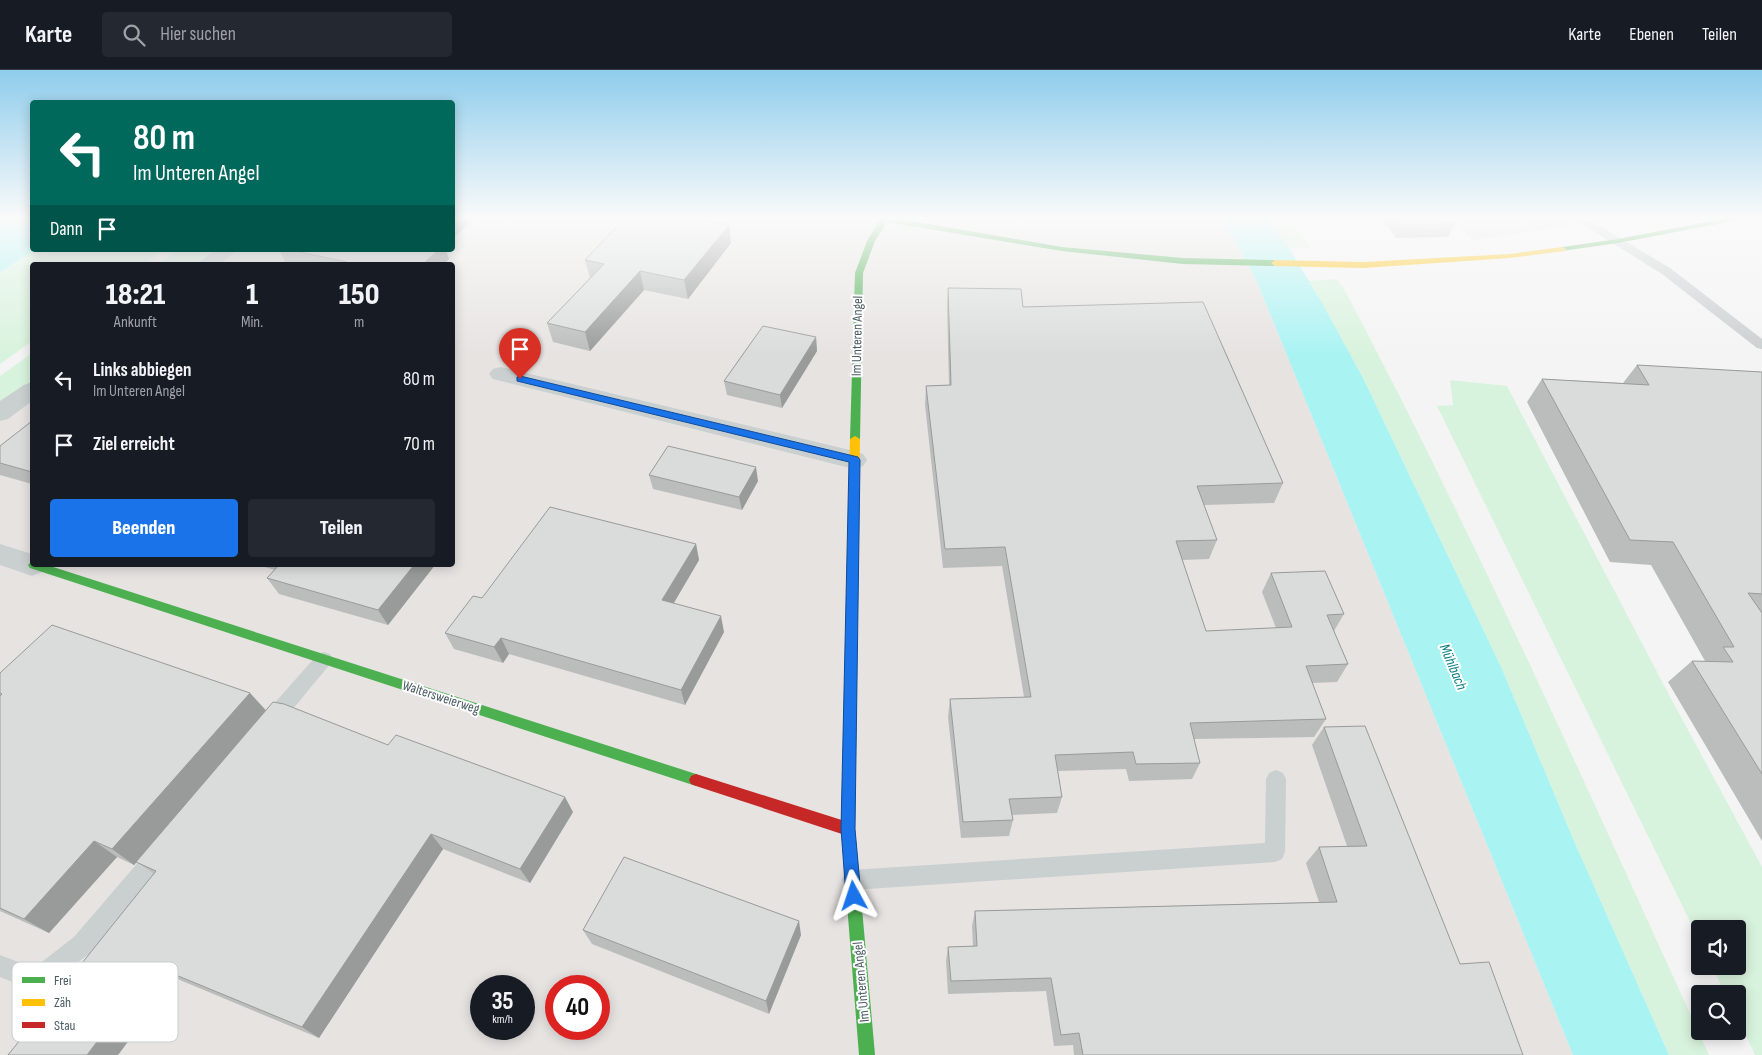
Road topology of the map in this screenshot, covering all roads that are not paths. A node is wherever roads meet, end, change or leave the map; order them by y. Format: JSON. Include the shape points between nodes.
{"nodes":[{"id":1,"x":863,"y":263,"type":"edge"},
{"id":2,"x":1272,"y":263,"type":"edge"},
{"id":3,"x":1396,"y":263,"type":"edge"},
{"id":4,"x":1653,"y":263,"type":"edge"},
{"id":5,"x":1762,"y":345,"type":"edge"},
{"id":6,"x":502,"y":374,"type":"dead end"},
{"id":7,"x":30,"y":391,"type":"edge"},
{"id":8,"x":0,"y":413,"type":"edge"},
{"id":9,"x":854,"y":460,"type":"junction"},
{"id":10,"x":0,"y":554,"type":"edge"},
{"id":11,"x":30,"y":564,"type":"edge"},
{"id":12,"x":39,"y":567,"type":"edge"},
{"id":13,"x":324,"y":659,"type":"junction"},
{"id":14,"x":259,"y":735,"type":"edge"},
{"id":15,"x":1276,"y":779,"type":"dead end"},
{"id":16,"x":848,"y":829,"type":"junction"},
{"id":17,"x":175,"y":834,"type":"edge"},
{"id":18,"x":852,"y":880,"type":"junction"},
{"id":19,"x":60,"y":962,"type":"edge"},
{"id":20,"x":0,"y":966,"type":"edge"},
{"id":21,"x":12,"y":971,"type":"edge"},
{"id":22,"x":867,"y":1055,"type":"edge"}],
"edges":[{"from":1,"to":9,"type":"street","name":"Im Unteren Angel","via":[[859,273]]},
{"from":2,"to":3,"type":"street"},
{"from":4,"to":5,"type":"lane"},
{"from":6,"to":9,"type":"street"},
{"from":7,"to":8,"type":"street"},
{"from":9,"to":16,"type":"street","name":"Im Unteren Angel"},
{"from":10,"to":11,"type":"street","name":"Waltersweierweg"},
{"from":12,"to":13,"type":"street","name":"Waltersweierweg"},
{"from":13,"to":14,"type":"lane"},
{"from":13,"to":16,"type":"street","name":"Waltersweierweg"},
{"from":15,"to":18,"type":"lane","via":[[1275,852]]},
{"from":16,"to":18,"type":"street","name":"Im Unteren Angel"},
{"from":17,"to":19,"type":"lane","via":[[82,945]]},
{"from":18,"to":22,"type":"street","name":"Im Unteren Angel"},
{"from":20,"to":21,"type":"lane"}]}
